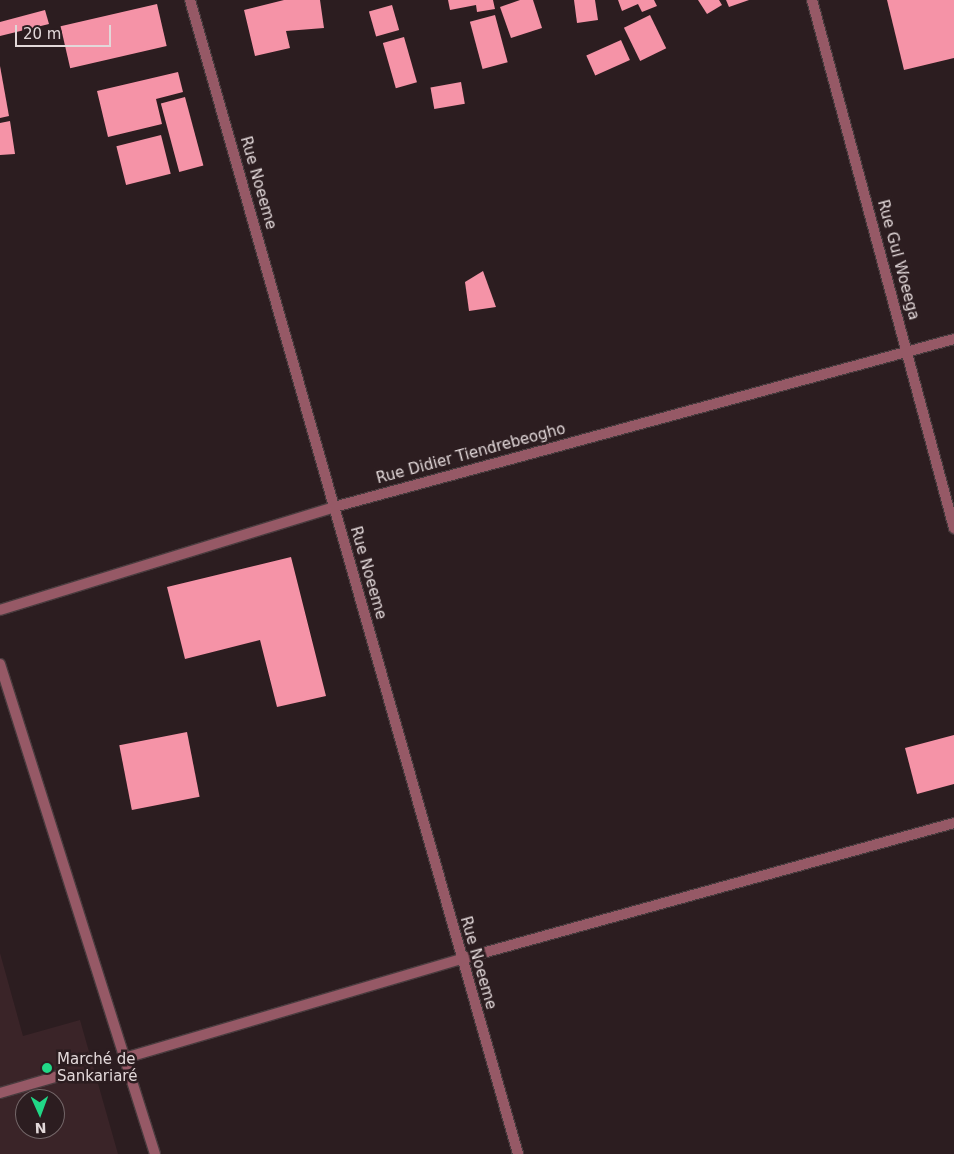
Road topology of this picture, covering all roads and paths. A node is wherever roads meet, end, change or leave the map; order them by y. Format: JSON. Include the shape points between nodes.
{"nodes":[{"id":1,"x":190,"y":0,"type":"edge"},
{"id":2,"x":812,"y":0,"type":"edge"},
{"id":3,"x":954,"y":340,"type":"edge"},
{"id":4,"x":908,"y":352,"type":"junction"},
{"id":5,"x":334,"y":507,"type":"junction"},
{"id":6,"x":954,"y":528,"type":"edge"},
{"id":7,"x":0,"y":610,"type":"edge"},
{"id":8,"x":0,"y":664,"type":"edge"},
{"id":9,"x":954,"y":823,"type":"edge"},
{"id":10,"x":461,"y":959,"type":"junction"},
{"id":11,"x":125,"y":1058,"type":"junction"},
{"id":12,"x":62,"y":1075,"type":"dead end"},
{"id":13,"x":0,"y":1093,"type":"edge"},
{"id":14,"x":154,"y":1154,"type":"edge"},
{"id":15,"x":518,"y":1154,"type":"edge"}],
"edges":[{"from":1,"to":5,"type":"street","name":"Rue Noeeme"},
{"from":2,"to":4,"type":"street","name":"Rue Gul Woeega"},
{"from":3,"to":4,"type":"street","name":"Rue Didier Tiendrebeogho"},
{"from":4,"to":5,"type":"street","name":"Rue Didier Tiendrebeogho"},
{"from":4,"to":6,"type":"street","name":"Rue Gul Woeega"},
{"from":5,"to":7,"type":"street","name":"Rue Didier Tiendrebeogho"},
{"from":5,"to":10,"type":"street","name":"Rue Noeeme"},
{"from":8,"to":11,"type":"street"},
{"from":9,"to":10,"type":"street"},
{"from":10,"to":11,"type":"street"},
{"from":10,"to":15,"type":"street","name":"Rue Noeeme"},
{"from":11,"to":14,"type":"street"},
{"from":12,"to":13,"type":"street"}]}
